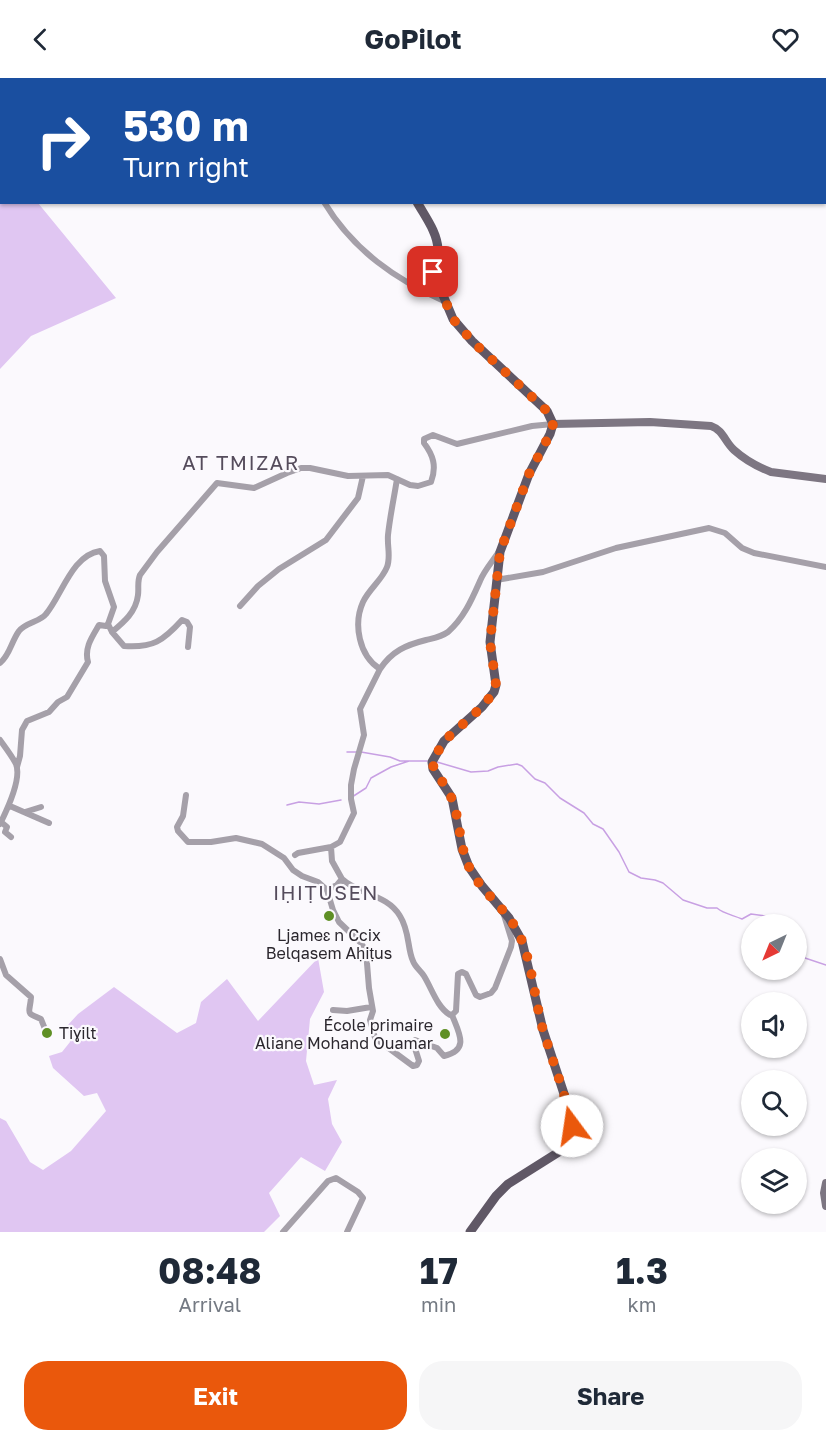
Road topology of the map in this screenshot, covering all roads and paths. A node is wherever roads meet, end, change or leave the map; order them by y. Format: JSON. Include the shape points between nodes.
{"nodes":[{"id":1,"x":326,"y":204,"type":"edge"},
{"id":2,"x":418,"y":204,"type":"edge"},
{"id":3,"x":446,"y":302,"type":"junction"},
{"id":4,"x":553,"y":424,"type":"junction"},
{"id":5,"x":363,"y":476,"type":"junction"},
{"id":6,"x":397,"y":479,"type":"junction"},
{"id":7,"x":826,"y":479,"type":"edge"},
{"id":8,"x":500,"y":552,"type":"junction"},
{"id":9,"x":826,"y":567,"type":"edge"},
{"id":10,"x":496,"y":580,"type":"junction"},
{"id":11,"x":240,"y":606,"type":"dead end"},
{"id":12,"x":108,"y":624,"type":"junction"},
{"id":13,"x":112,"y":632,"type":"junction"},
{"id":14,"x":188,"y":647,"type":"dead end"},
{"id":15,"x":0,"y":663,"type":"edge"},
{"id":16,"x":380,"y":669,"type":"junction"},
{"id":17,"x":0,"y":740,"type":"edge"},
{"id":18,"x":0,"y":751,"type":"edge"},
{"id":19,"x":8,"y":751,"type":"junction"},
{"id":20,"x":17,"y":766,"type":"junction"},
{"id":21,"x":186,"y":795,"type":"dead end"},
{"id":22,"x":10,"y":806,"type":"junction"},
{"id":23,"x":41,"y":807,"type":"dead end"},
{"id":24,"x":24,"y":813,"type":"junction"},
{"id":25,"x":1,"y":823,"type":"edge"},
{"id":26,"x":49,"y":823,"type":"dead end"},
{"id":27,"x":2,"y":834,"type":"edge"},
{"id":28,"x":11,"y":837,"type":"dead end"},
{"id":29,"x":331,"y":847,"type":"junction"},
{"id":30,"x":295,"y":855,"type":"dead end"},
{"id":31,"x":342,"y":879,"type":"junction"},
{"id":32,"x":327,"y":890,"type":"junction"},
{"id":33,"x":500,"y":906,"type":"junction"},
{"id":34,"x":0,"y":959,"type":"edge"},
{"id":35,"x":371,"y":1008,"type":"junction"},
{"id":36,"x":333,"y":1010,"type":"dead end"},
{"id":37,"x":452,"y":1015,"type":"junction"},
{"id":38,"x":45,"y":1029,"type":"dead end"},
{"id":39,"x":826,"y":1183,"type":"edge"},
{"id":40,"x":826,"y":1206,"type":"edge"},
{"id":41,"x":283,"y":1232,"type":"edge"},
{"id":42,"x":347,"y":1232,"type":"edge"},
{"id":43,"x":470,"y":1232,"type":"edge"}],
"edges":[{"from":1,"to":3,"type":"street","via":[[350,236],[384,268],[416,289]]},
{"from":2,"to":3,"type":"main road","via":[[437,236],[432,269]]},
{"from":3,"to":4,"type":"main road","via":[[453,319],[472,341],[547,411]]},
{"from":4,"to":6,"type":"street","via":[[457,444],[430,436],[424,443],[434,462],[431,482],[418,486]]},
{"from":4,"to":7,"type":"street","via":[[711,426],[720,430],[736,452],[765,470]]},
{"from":4,"to":8,"type":"main road","via":[[529,474]]},
{"from":5,"to":6,"type":"street","via":[[388,475]]},
{"from":5,"to":11,"type":"street","via":[[358,498],[326,540],[279,569]]},
{"from":5,"to":13,"type":"street","via":[[301,468],[254,488],[217,483],[140,575],[131,614]]},
{"from":6,"to":16,"type":"street","via":[[387,569],[362,604],[358,627],[368,659]]},
{"from":8,"to":10,"type":"main road"},
{"from":8,"to":16,"type":"street","via":[[481,579],[476,595],[450,630],[391,654]]},
{"from":9,"to":10,"type":"street","via":[[754,553],[725,533],[709,528],[616,548],[543,572]]},
{"from":10,"to":33,"type":"main road","via":[[490,642],[496,679],[494,692],[444,741],[432,762],[452,798],[469,867]]},
{"from":12,"to":13,"type":"street"},
{"from":12,"to":15,"type":"street","via":[[114,607],[100,551],[81,562],[45,616],[19,631],[8,656]]},
{"from":12,"to":20,"type":"street","via":[[99,626],[91,639],[86,653],[88,662],[67,697],[49,711],[27,720]]},
{"from":13,"to":14,"type":"street","via":[[124,646],[142,647],[162,640],[182,620],[190,627]]},
{"from":16,"to":29,"type":"street","via":[[360,709],[364,735],[351,785],[354,813],[340,842]]},
{"from":17,"to":19,"type":"street"},
{"from":18,"to":19,"type":"street"},
{"from":19,"to":20,"type":"street"},
{"from":20,"to":22,"type":"street"},
{"from":21,"to":32,"type":"street","via":[[177,827],[188,842],[236,838],[262,844],[276,851],[302,876]]},
{"from":22,"to":24,"type":"street"},
{"from":22,"to":25,"type":"street"},
{"from":23,"to":24,"type":"street"},
{"from":24,"to":26,"type":"street"},
{"from":25,"to":27,"type":"street","via":[[7,827]]},
{"from":27,"to":28,"type":"street"},
{"from":29,"to":30,"type":"street"},
{"from":29,"to":31,"type":"street","via":[[332,861]]},
{"from":31,"to":32,"type":"street"},
{"from":31,"to":37,"type":"street","via":[[392,905],[407,932],[412,961],[441,1007]]},
{"from":32,"to":35,"type":"street","via":[[339,922],[366,951]]},
{"from":33,"to":37,"type":"street","via":[[512,941],[500,979],[490,993],[480,997],[466,974],[458,974],[456,1011]]},
{"from":33,"to":43,"type":"main road","via":[[522,941],[573,1134],[562,1150],[508,1184]]},
{"from":34,"to":38,"type":"street","via":[[6,975],[31,997],[28,1010],[41,1019]]},
{"from":35,"to":36,"type":"street"},
{"from":35,"to":37,"type":"street","via":[[369,1020],[375,1038],[413,1066],[419,1061],[415,1040],[437,1048],[444,1056],[459,1050],[460,1035]]},
{"from":39,"to":40,"type":"street"},
{"from":41,"to":42,"type":"street","via":[[328,1181],[336,1178],[363,1198]]}]}
